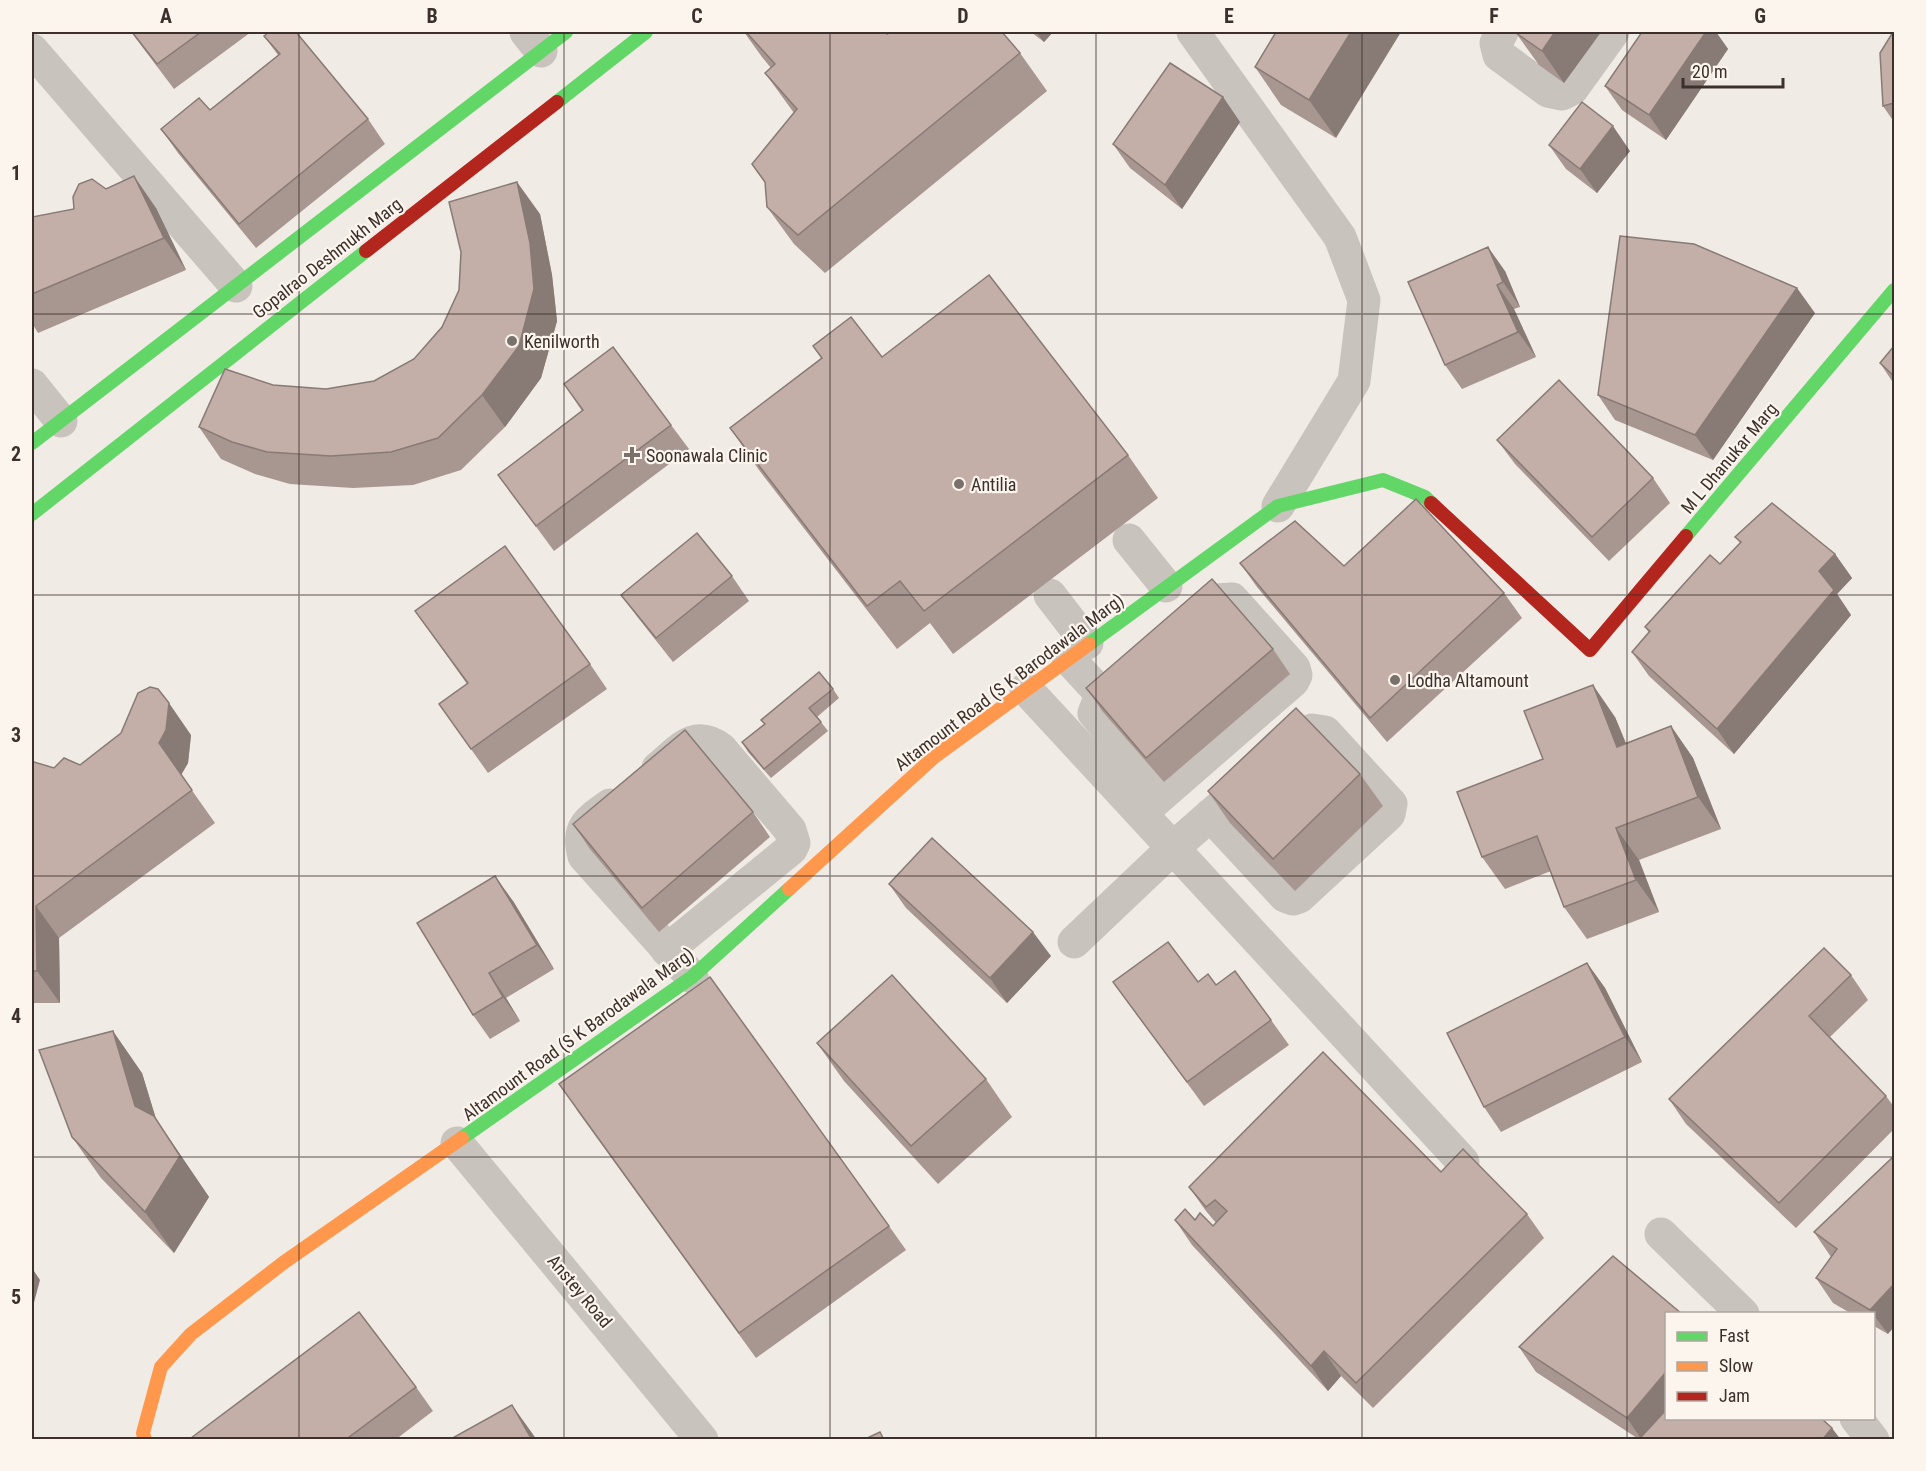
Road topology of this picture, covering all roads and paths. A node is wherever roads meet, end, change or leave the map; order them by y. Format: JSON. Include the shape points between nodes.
{"nodes":[{"id":1,"x":646,"y":32,"type":"edge"},
{"id":2,"x":1193,"y":32,"type":"edge"},
{"id":3,"x":1502,"y":32,"type":"edge"},
{"id":4,"x":1613,"y":32,"type":"edge"},
{"id":5,"x":544,"y":38,"type":"edge"},
{"id":6,"x":32,"y":50,"type":"edge"},
{"id":7,"x":236,"y":286,"type":"junction"},
{"id":8,"x":1894,"y":290,"type":"edge"},
{"id":9,"x":32,"y":385,"type":"edge"},
{"id":10,"x":61,"y":421,"type":"junction"},
{"id":11,"x":32,"y":443,"type":"edge"},
{"id":12,"x":1278,"y":506,"type":"junction"},
{"id":13,"x":32,"y":513,"type":"edge"},
{"id":14,"x":1129,"y":540,"type":"dead end"},
{"id":15,"x":1174,"y":580,"type":"junction"},
{"id":16,"x":1050,"y":595,"type":"dead end"},
{"id":17,"x":1210,"y":605,"type":"junction"},
{"id":18,"x":1078,"y":650,"type":"junction"},
{"id":19,"x":1590,"y":650,"type":"joint"},
{"id":20,"x":1026,"y":689,"type":"junction"},
{"id":21,"x":1105,"y":698,"type":"junction"},
{"id":22,"x":1151,"y":803,"type":"junction"},
{"id":23,"x":1210,"y":815,"type":"junction"},
{"id":24,"x":1173,"y":848,"type":"junction"},
{"id":25,"x":784,"y":873,"type":"junction"},
{"id":26,"x":1074,"y":942,"type":"dead end"},
{"id":27,"x":668,"y":950,"type":"junction"},
{"id":28,"x":692,"y":977,"type":"junction"},
{"id":29,"x":457,"y":1143,"type":"junction"},
{"id":30,"x":1463,"y":1162,"type":"edge"},
{"id":31,"x":1662,"y":1234,"type":"dead end"},
{"id":32,"x":1741,"y":1312,"type":"edge"},
{"id":33,"x":1857,"y":1420,"type":"edge"},
{"id":34,"x":144,"y":1440,"type":"edge"},
{"id":35,"x":702,"y":1440,"type":"edge"},
{"id":36,"x":1873,"y":1440,"type":"edge"}],
"edges":[{"from":1,"to":13,"type":"street","name":"Gopalrao Deshmukh Marg"},
{"from":2,"to":12,"type":"street","via":[[1340,237],[1364,300],[1354,381]]},
{"from":3,"to":4,"type":"street","via":[[1496,43],[1499,55],[1548,90],[1562,94],[1572,89]]},
{"from":5,"to":7,"type":"street","name":"Gopalrao Deshmukh Marg"},
{"from":6,"to":7,"type":"street"},
{"from":7,"to":10,"type":"street","name":"Gopalrao Deshmukh Marg"},
{"from":8,"to":19,"type":"street","name":"M L Dhanukar Marg"},
{"from":9,"to":10,"type":"street"},
{"from":10,"to":11,"type":"street","name":"Gopalrao Deshmukh Marg"},
{"from":12,"to":15,"type":"street","name":"Altamount Road (S K Barodawala Marg)"},
{"from":12,"to":19,"type":"street","name":"Altamount Road (S K Barodawala Marg)","via":[[1383,480],[1425,497]]},
{"from":14,"to":15,"type":"street"},
{"from":15,"to":17,"type":"street"},
{"from":15,"to":18,"type":"street","name":"Altamount Road (S K Barodawala Marg)"},
{"from":16,"to":18,"type":"street"},
{"from":17,"to":21,"type":"street"},
{"from":17,"to":22,"type":"street","via":[[1222,597],[1237,601],[1296,675]]},
{"from":18,"to":20,"type":"street","name":"Altamount Road (S K Barodawala Marg)"},
{"from":18,"to":21,"type":"street"},
{"from":20,"to":22,"type":"street"},
{"from":20,"to":25,"type":"street","name":"Altamount Road (S K Barodawala Marg)"},
{"from":21,"to":22,"type":"street","via":[[1094,709],[1096,717]]},
{"from":22,"to":24,"type":"street"},
{"from":23,"to":23,"type":"street","via":[[1312,730],[1326,732],[1391,804],[1389,814],[1293,899],[1285,896]]},
{"from":23,"to":24,"type":"street"},
{"from":24,"to":26,"type":"street"},
{"from":24,"to":30,"type":"street"},
{"from":25,"to":27,"type":"street"},
{"from":25,"to":27,"type":"street","via":[[794,843],[790,830],[721,749],[703,739],[692,741],[590,820],[580,842],[584,856]]},
{"from":25,"to":28,"type":"street","name":"Altamount Road (S K Barodawala Marg)"},
{"from":27,"to":28,"type":"street"},
{"from":28,"to":29,"type":"street","name":"Altamount Road (S K Barodawala Marg)"},
{"from":29,"to":34,"type":"street","name":"Altamount Road (S K Barodawala Marg)","via":[[284,1263],[191,1334],[161,1367]]},
{"from":29,"to":35,"type":"street","name":"Anstey Road"},
{"from":31,"to":32,"type":"street"},
{"from":33,"to":36,"type":"street"}]}
